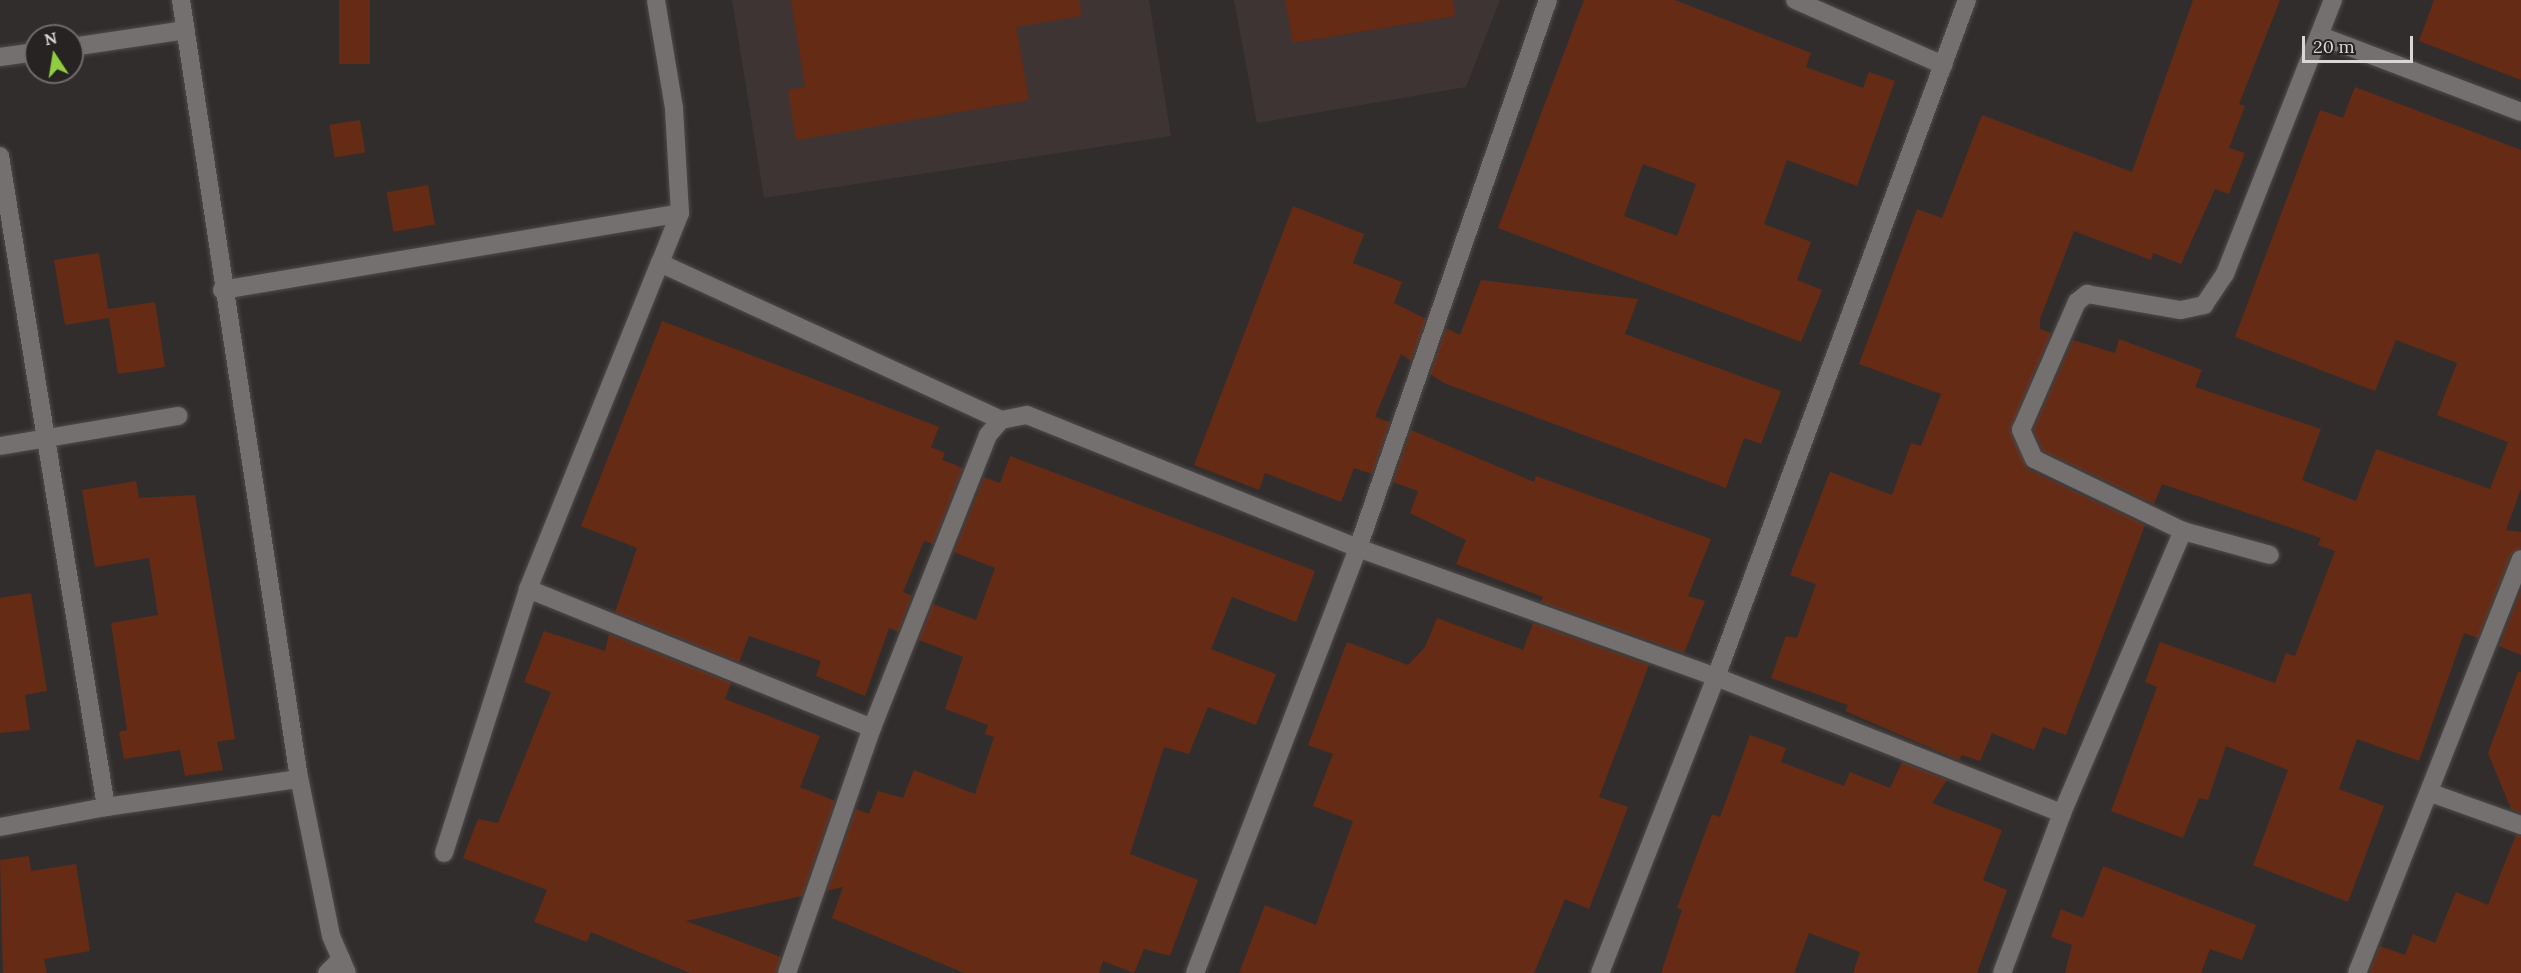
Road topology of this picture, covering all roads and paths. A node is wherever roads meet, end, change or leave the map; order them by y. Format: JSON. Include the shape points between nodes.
{"nodes":[{"id":1,"x":181,"y":0,"type":"edge"},
{"id":2,"x":656,"y":0,"type":"edge"},
{"id":3,"x":1548,"y":0,"type":"edge"},
{"id":4,"x":1795,"y":0,"type":"edge"},
{"id":5,"x":1967,"y":0,"type":"edge"},
{"id":6,"x":2333,"y":0,"type":"edge"},
{"id":7,"x":186,"y":30,"type":"junction"},
{"id":8,"x":2321,"y":36,"type":"junction"},
{"id":9,"x":84,"y":45,"type":"edge"},
{"id":10,"x":24,"y":54,"type":"edge"},
{"id":11,"x":0,"y":57,"type":"edge"},
{"id":12,"x":1943,"y":65,"type":"junction"},
{"id":13,"x":2521,"y":112,"type":"edge"},
{"id":14,"x":0,"y":156,"type":"edge"},
{"id":15,"x":680,"y":213,"type":"junction"},
{"id":16,"x":660,"y":263,"type":"junction"},
{"id":17,"x":222,"y":291,"type":"junction"},
{"id":18,"x":178,"y":416,"type":"dead end"},
{"id":19,"x":1001,"y":420,"type":"junction"},
{"id":20,"x":50,"y":438,"type":"junction"},
{"id":21,"x":0,"y":446,"type":"edge"},
{"id":22,"x":2183,"y":531,"type":"junction"},
{"id":23,"x":1358,"y":548,"type":"junction"},
{"id":24,"x":2270,"y":555,"type":"dead end"},
{"id":25,"x":2521,"y":559,"type":"edge"},
{"id":26,"x":528,"y":589,"type":"junction"},
{"id":27,"x":1716,"y":677,"type":"junction"},
{"id":28,"x":872,"y":728,"type":"junction"},
{"id":29,"x":299,"y":779,"type":"junction"},
{"id":30,"x":2431,"y":793,"type":"junction"},
{"id":31,"x":106,"y":807,"type":"junction"},
{"id":32,"x":2062,"y":813,"type":"junction"},
{"id":33,"x":2521,"y":825,"type":"edge"},
{"id":34,"x":0,"y":827,"type":"edge"},
{"id":35,"x":444,"y":853,"type":"dead end"},
{"id":36,"x":344,"y":966,"type":"edge"},
{"id":37,"x":327,"y":973,"type":"edge"},
{"id":38,"x":787,"y":973,"type":"edge"},
{"id":39,"x":1195,"y":973,"type":"edge"},
{"id":40,"x":1600,"y":973,"type":"edge"},
{"id":41,"x":2002,"y":973,"type":"edge"},
{"id":42,"x":2357,"y":973,"type":"edge"}],
"edges":[{"from":1,"to":7,"type":"street"},
{"from":2,"to":15,"type":"street","via":[[674,108]]},
{"from":3,"to":23,"type":"street"},
{"from":4,"to":12,"type":"street"},
{"from":5,"to":12,"type":"street"},
{"from":6,"to":8,"type":"street"},
{"from":7,"to":9,"type":"street"},
{"from":7,"to":17,"type":"street"},
{"from":8,"to":13,"type":"street"},
{"from":8,"to":22,"type":"street","via":[[2225,274],[2204,305],[2181,310],[2087,294],[2078,302],[2021,430],[2034,459]]},
{"from":10,"to":11,"type":"street"},
{"from":12,"to":27,"type":"street"},
{"from":14,"to":20,"type":"street"},
{"from":15,"to":16,"type":"street"},
{"from":15,"to":17,"type":"street"},
{"from":16,"to":19,"type":"street"},
{"from":16,"to":26,"type":"street"},
{"from":17,"to":29,"type":"street"},
{"from":18,"to":20,"type":"street"},
{"from":19,"to":23,"type":"street","via":[[1027,415]]},
{"from":19,"to":28,"type":"street","via":[[988,435]]},
{"from":20,"to":21,"type":"street"},
{"from":20,"to":31,"type":"street"},
{"from":22,"to":24,"type":"street"},
{"from":22,"to":32,"type":"street"},
{"from":23,"to":27,"type":"street"},
{"from":23,"to":39,"type":"street"},
{"from":25,"to":30,"type":"street"},
{"from":26,"to":28,"type":"street"},
{"from":26,"to":35,"type":"street"},
{"from":27,"to":32,"type":"street"},
{"from":27,"to":40,"type":"street"},
{"from":28,"to":38,"type":"street"},
{"from":29,"to":31,"type":"street"},
{"from":29,"to":36,"type":"street","via":[[331,936]]},
{"from":30,"to":33,"type":"street"},
{"from":30,"to":42,"type":"street"},
{"from":31,"to":34,"type":"street"},
{"from":32,"to":41,"type":"street"},
{"from":36,"to":37,"type":"street"}]}
